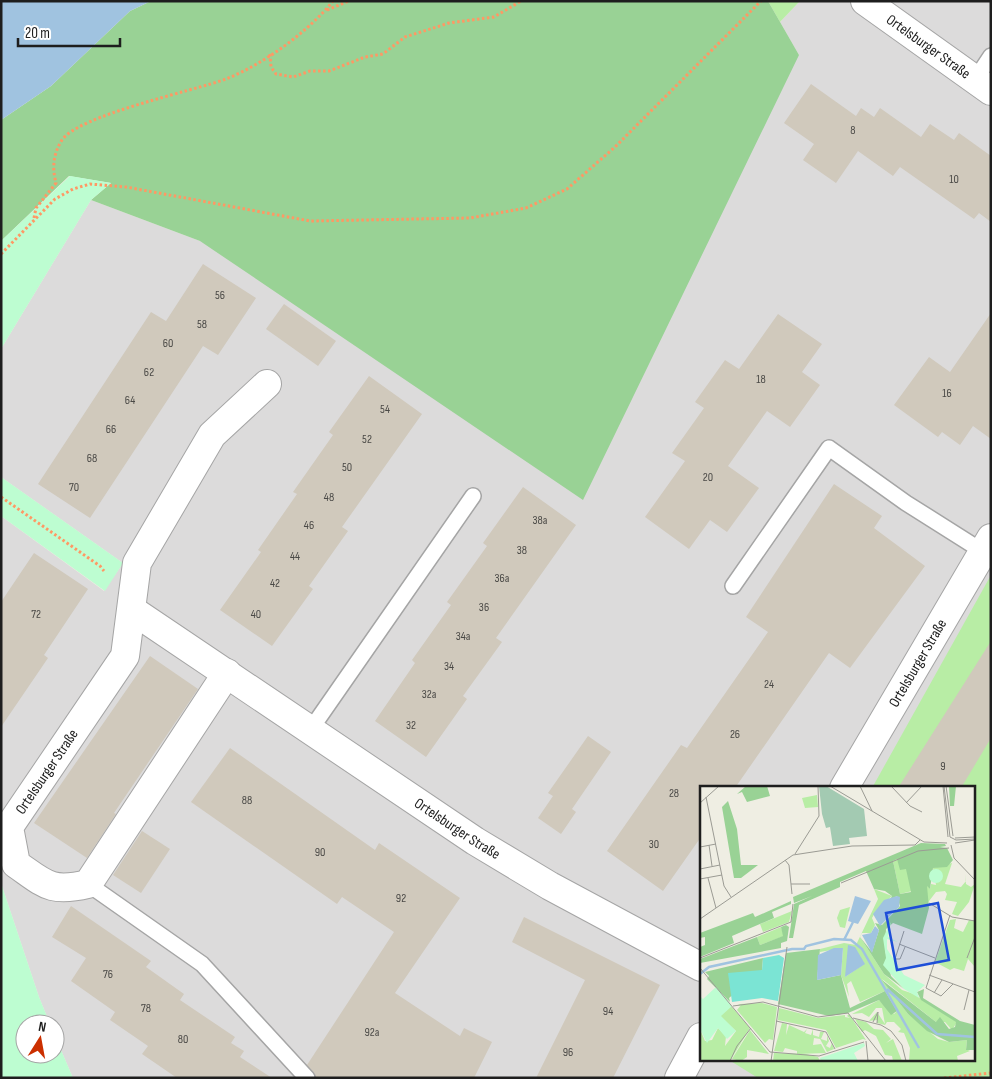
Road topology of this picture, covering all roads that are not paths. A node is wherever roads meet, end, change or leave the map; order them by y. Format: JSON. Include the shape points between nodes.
{"nodes":[{"id":1,"x":866,"y":1,"type":"edge"},
{"id":2,"x":991,"y":56,"type":"edge"},
{"id":3,"x":983,"y":86,"type":"edge"},
{"id":4,"x":267,"y":384,"type":"dead end"},
{"id":5,"x":472,"y":496,"type":"dead end"},
{"id":6,"x":986,"y":544,"type":"edge"},
{"id":7,"x":733,"y":586,"type":"dead end"},
{"id":8,"x":132,"y":610,"type":"junction"},
{"id":9,"x":227,"y":673,"type":"junction"},
{"id":10,"x":311,"y":729,"type":"junction"},
{"id":11,"x":845,"y":786,"type":"edge"},
{"id":12,"x":88,"y":884,"type":"junction"},
{"id":13,"x":700,"y":966,"type":"edge"},
{"id":14,"x":700,"y":1039,"type":"edge"},
{"id":15,"x":307,"y":1078,"type":"edge"},
{"id":16,"x":679,"y":1078,"type":"edge"}],
"edges":[{"from":1,"to":3,"type":"street","name":"Ortelsburger Straße"},
{"from":2,"to":3,"type":"lane"},
{"from":4,"to":8,"type":"street","name":"Ortelsburger Straße","via":[[212,435],[137,563]]},
{"from":5,"to":10,"type":"lane"},
{"from":6,"to":7,"type":"lane","via":[[906,503],[829,448]]},
{"from":6,"to":11,"type":"street","name":"Ortelsburger Straße"},
{"from":8,"to":9,"type":"street","name":"Ortelsburger Straße"},
{"from":8,"to":12,"type":"street","name":"Ortelsburger Straße","via":[[125,656],[9,827],[16,864],[49,886],[72,888]]},
{"from":9,"to":10,"type":"street","name":"Ortelsburger Straße"},
{"from":9,"to":12,"type":"street"},
{"from":10,"to":13,"type":"street","name":"Ortelsburger Straße","via":[[476,841],[550,886]]},
{"from":12,"to":15,"type":"lane","via":[[202,964]]},
{"from":14,"to":16,"type":"street"}]}
